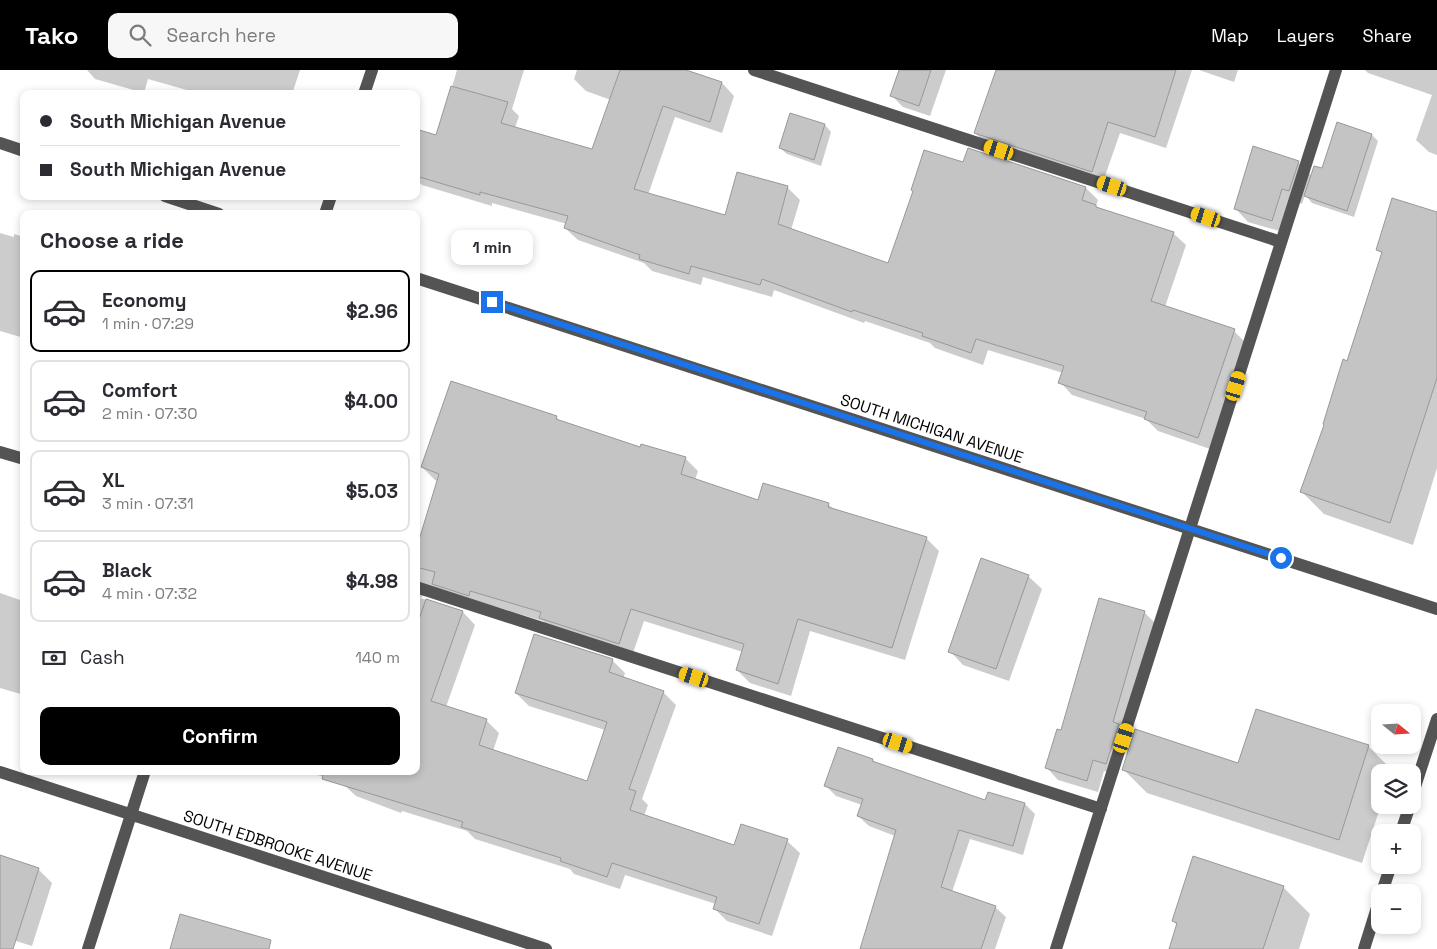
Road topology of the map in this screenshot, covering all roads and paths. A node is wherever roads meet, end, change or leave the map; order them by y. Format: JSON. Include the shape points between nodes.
{"nodes":[{"id":1,"x":372,"y":70,"type":"edge"},
{"id":2,"x":754,"y":70,"type":"edge"},
{"id":3,"x":1336,"y":70,"type":"edge"},
{"id":4,"x":365,"y":90,"type":"edge"},
{"id":5,"x":0,"y":143,"type":"edge"},
{"id":6,"x":20,"y":150,"type":"edge"},
{"id":7,"x":177,"y":200,"type":"edge"},
{"id":8,"x":208,"y":210,"type":"edge"},
{"id":9,"x":1281,"y":242,"type":"junction"},
{"id":10,"x":420,"y":279,"type":"edge"},
{"id":11,"x":0,"y":452,"type":"edge"},
{"id":12,"x":20,"y":459,"type":"edge"},
{"id":13,"x":1190,"y":529,"type":"junction"},
{"id":14,"x":420,"y":588,"type":"edge"},
{"id":15,"x":1437,"y":609,"type":"edge"},
{"id":16,"x":1437,"y":719,"type":"edge"},
{"id":17,"x":1421,"y":768,"type":"edge"},
{"id":18,"x":0,"y":772,"type":"edge"},
{"id":19,"x":144,"y":775,"type":"edge"},
{"id":20,"x":1101,"y":809,"type":"junction"},
{"id":21,"x":131,"y":815,"type":"junction"},
{"id":22,"x":1371,"y":927,"type":"edge"},
{"id":23,"x":88,"y":949,"type":"edge"},
{"id":24,"x":546,"y":949,"type":"edge"},
{"id":25,"x":1056,"y":949,"type":"edge"},
{"id":26,"x":1364,"y":949,"type":"edge"}],
"edges":[{"from":1,"to":4,"type":"street"},
{"from":2,"to":9,"type":"street"},
{"from":3,"to":9,"type":"street"},
{"from":5,"to":6,"type":"street"},
{"from":7,"to":8,"type":"street"},
{"from":9,"to":13,"type":"street"},
{"from":10,"to":13,"type":"street","name":"SOUTH MICHIGAN AVENUE"},
{"from":11,"to":12,"type":"street"},
{"from":13,"to":15,"type":"street","name":"SOUTH MICHIGAN AVENUE"},
{"from":13,"to":20,"type":"street"},
{"from":14,"to":20,"type":"street"},
{"from":16,"to":17,"type":"street"},
{"from":18,"to":21,"type":"street","name":"SOUTH EDBROOKE AVENUE"},
{"from":19,"to":21,"type":"street"},
{"from":20,"to":25,"type":"street"},
{"from":21,"to":23,"type":"street"},
{"from":21,"to":24,"type":"street","name":"SOUTH EDBROOKE AVENUE"},
{"from":22,"to":26,"type":"street"}]}
